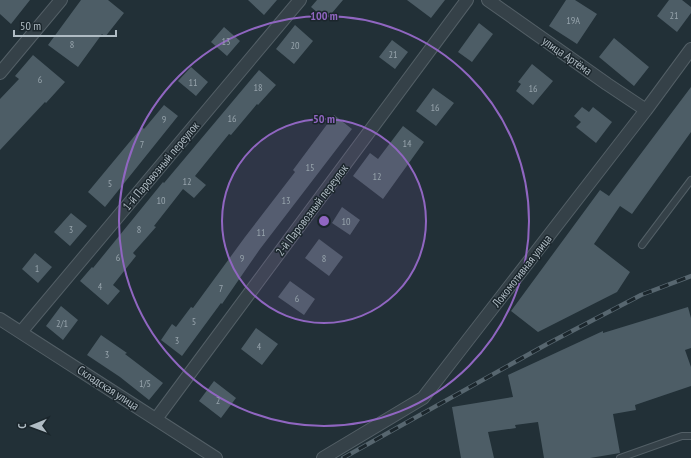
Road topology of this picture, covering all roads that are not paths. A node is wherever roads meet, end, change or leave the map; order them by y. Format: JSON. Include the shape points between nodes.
{"nodes":[{"id":1,"x":61,"y":0,"type":"edge"},
{"id":2,"x":300,"y":0,"type":"edge"},
{"id":3,"x":467,"y":0,"type":"edge"},
{"id":4,"x":488,"y":0,"type":"edge"},
{"id":5,"x":691,"y":49,"type":"edge"},
{"id":6,"x":0,"y":74,"type":"edge"},
{"id":7,"x":646,"y":110,"type":"junction"},
{"id":8,"x":691,"y":180,"type":"edge"},
{"id":9,"x":642,"y":245,"type":"dead end"},
{"id":10,"x":0,"y":319,"type":"edge"},
{"id":11,"x":21,"y":332,"type":"junction"},
{"id":12,"x":156,"y":419,"type":"junction"},
{"id":13,"x":691,"y":436,"type":"edge"},
{"id":14,"x":216,"y":458,"type":"edge"},
{"id":15,"x":323,"y":458,"type":"edge"},
{"id":16,"x":620,"y":458,"type":"edge"}],
"edges":[{"from":1,"to":6,"type":"street"},
{"from":2,"to":11,"type":"street","name":"1-й Паровозный переулок"},
{"from":3,"to":12,"type":"street","name":"2-й Паровозный переулок"},
{"from":4,"to":7,"type":"street","name":"улица Артёма"},
{"from":5,"to":7,"type":"street","name":"Локомотивная улица"},
{"from":7,"to":15,"type":"street","name":"Локомотивная улица","via":[[423,398]]},
{"from":8,"to":9,"type":"lane"},
{"from":10,"to":11,"type":"street","name":"Складская улица"},
{"from":11,"to":12,"type":"street","name":"Складская улица"},
{"from":12,"to":14,"type":"street","name":"Складская улица"},
{"from":13,"to":16,"type":"lane","via":[[682,436]]}]}
